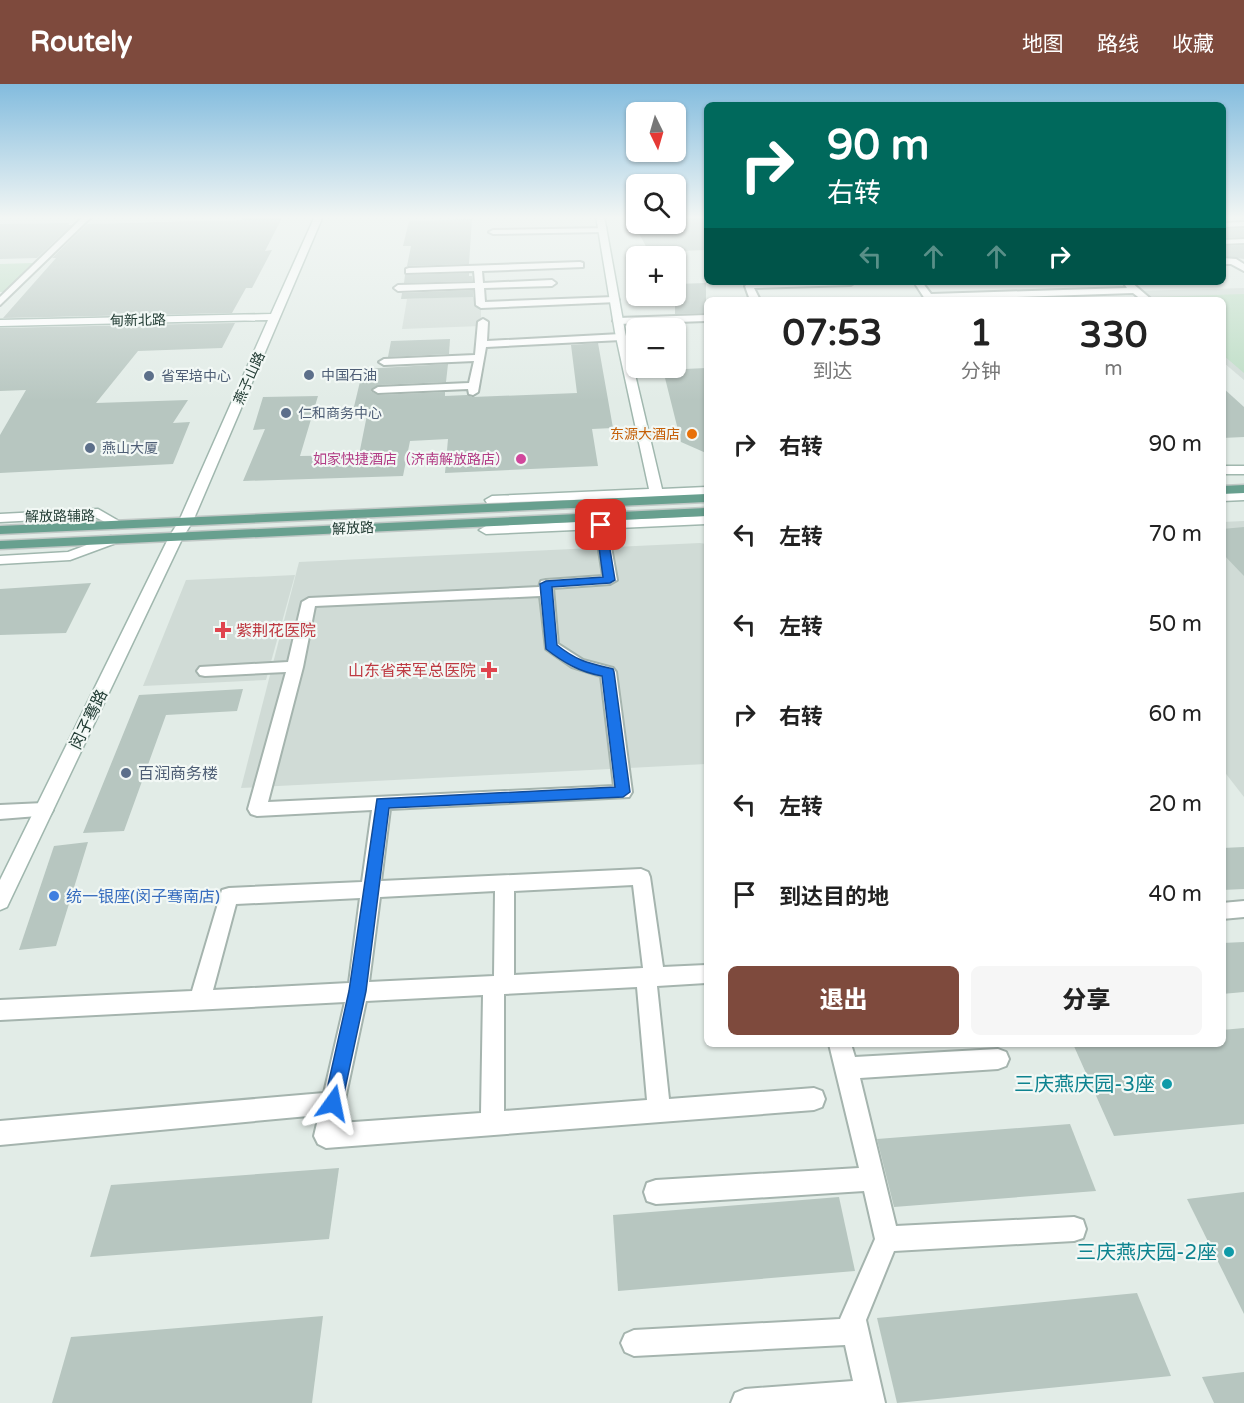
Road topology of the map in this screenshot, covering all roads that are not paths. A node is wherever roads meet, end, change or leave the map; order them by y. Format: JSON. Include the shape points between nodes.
{"nodes":[{"id":1,"x":25,"y":278,"type":"edge"},
{"id":2,"x":289,"y":278,"type":"edge"},
{"id":3,"x":291,"y":278,"type":"edge"},
{"id":4,"x":479,"y":278,"type":"edge"},
{"id":5,"x":610,"y":278,"type":"edge"},
{"id":6,"x":552,"y":283,"type":"dead end"},
{"id":7,"x":774,"y":285,"type":"edge"},
{"id":8,"x":912,"y":285,"type":"edge"},
{"id":9,"x":1017,"y":285,"type":"edge"},
{"id":10,"x":1129,"y":285,"type":"edge"},
{"id":11,"x":479,"y":286,"type":"junction"},
{"id":12,"x":398,"y":288,"type":"dead end"},
{"id":13,"x":1135,"y":290,"type":"junction"},
{"id":14,"x":754,"y":297,"type":"edge"},
{"id":15,"x":925,"y":297,"type":"edge"},
{"id":16,"x":1028,"y":297,"type":"edge"},
{"id":17,"x":1143,"y":297,"type":"edge"},
{"id":18,"x":614,"y":300,"type":"junction"},
{"id":19,"x":0,"y":302,"type":"edge"},
{"id":20,"x":273,"y":317,"type":"junction"},
{"id":21,"x":704,"y":318,"type":"edge"},
{"id":22,"x":483,"y":322,"type":"dead end"},
{"id":23,"x":0,"y":324,"type":"edge"},
{"id":24,"x":704,"y":328,"type":"edge"},
{"id":25,"x":686,"y":329,"type":"edge"},
{"id":26,"x":620,"y":330,"type":"junction"},
{"id":27,"x":626,"y":330,"type":"edge"},
{"id":28,"x":482,"y":344,"type":"junction"},
{"id":29,"x":479,"y":358,"type":"junction"},
{"id":30,"x":384,"y":362,"type":"dead end"},
{"id":31,"x":378,"y":390,"type":"dead end"},
{"id":32,"x":1226,"y":470,"type":"edge"},
{"id":33,"x":1244,"y":470,"type":"edge"},
{"id":34,"x":1244,"y":477,"type":"edge"},
{"id":35,"x":1226,"y":478,"type":"edge"},
{"id":36,"x":1244,"y":489,"type":"edge"},
{"id":37,"x":1226,"y":490,"type":"edge"},
{"id":38,"x":704,"y":491,"type":"edge"},
{"id":39,"x":656,"y":494,"type":"junction"},
{"id":40,"x":1226,"y":496,"type":"edge"},
{"id":41,"x":1244,"y":496,"type":"edge"},
{"id":42,"x":704,"y":498,"type":"edge"},
{"id":43,"x":492,"y":500,"type":"joint"},
{"id":44,"x":704,"y":512,"type":"edge"},
{"id":45,"x":469,"y":516,"type":"junction"},
{"id":46,"x":0,"y":518,"type":"edge"},
{"id":47,"x":704,"y":520,"type":"edge"},
{"id":48,"x":117,"y":524,"type":"junction"},
{"id":49,"x":601,"y":525,"type":"junction"},
{"id":50,"x":180,"y":527,"type":"junction"},
{"id":51,"x":0,"y":530,"type":"edge"},
{"id":52,"x":486,"y":530,"type":"joint"},
{"id":53,"x":111,"y":540,"type":"junction"},
{"id":54,"x":0,"y":545,"type":"edge"},
{"id":55,"x":0,"y":560,"type":"edge"},
{"id":56,"x":546,"y":591,"type":"junction"},
{"id":57,"x":295,"y":667,"type":"junction"},
{"id":58,"x":205,"y":670,"type":"dead end"},
{"id":59,"x":382,"y":802,"type":"junction"},
{"id":60,"x":44,"y":810,"type":"junction"},
{"id":61,"x":0,"y":812,"type":"edge"},
{"id":62,"x":505,"y":883,"type":"junction"},
{"id":63,"x":373,"y":889,"type":"junction"},
{"id":64,"x":1,"y":899,"type":"edge"},
{"id":65,"x":1244,"y":909,"type":"edge"},
{"id":66,"x":1226,"y":911,"type":"edge"},
{"id":67,"x":704,"y":974,"type":"edge"},
{"id":68,"x":650,"y":977,"type":"junction"},
{"id":69,"x":499,"y":984,"type":"junction"},
{"id":70,"x":358,"y":991,"type":"junction"},
{"id":71,"x":200,"y":999,"type":"junction"},
{"id":72,"x":0,"y":1010,"type":"edge"},
{"id":73,"x":841,"y":1047,"type":"edge"},
{"id":74,"x":998,"y":1059,"type":"dead end"},
{"id":75,"x":847,"y":1068,"type":"junction"},
{"id":76,"x":814,"y":1099,"type":"dead end"},
{"id":77,"x":333,"y":1103,"type":"junction"},
{"id":78,"x":659,"y":1111,"type":"junction"},
{"id":79,"x":492,"y":1124,"type":"junction"},
{"id":80,"x":0,"y":1133,"type":"edge"},
{"id":81,"x":873,"y":1179,"type":"junction"},
{"id":82,"x":656,"y":1192,"type":"dead end"},
{"id":83,"x":1074,"y":1229,"type":"dead end"},
{"id":84,"x":887,"y":1239,"type":"junction"},
{"id":85,"x":855,"y":1331,"type":"junction"},
{"id":86,"x":634,"y":1343,"type":"dead end"},
{"id":87,"x":870,"y":1398,"type":"edge"},
{"id":88,"x":745,"y":1403,"type":"edge"}],
"edges":[{"from":1,"to":19,"type":"street"},
{"from":2,"to":20,"type":"street","name":"燕子山路"},
{"from":3,"to":20,"type":"street","name":"燕子山路"},
{"from":4,"to":11,"type":"street"},
{"from":5,"to":18,"type":"street"},
{"from":6,"to":11,"type":"street"},
{"from":7,"to":14,"type":"street","via":[[749,286]]},
{"from":8,"to":15,"type":"street"},
{"from":9,"to":16,"type":"street"},
{"from":10,"to":13,"type":"street"},
{"from":11,"to":12,"type":"street"},
{"from":11,"to":18,"type":"street","via":[[481,305]]},
{"from":13,"to":16,"type":"street"},
{"from":13,"to":17,"type":"street"},
{"from":18,"to":26,"type":"street"},
{"from":20,"to":23,"type":"street","name":"甸新北路"},
{"from":20,"to":50,"type":"street","name":"燕子山路"},
{"from":21,"to":26,"type":"street"},
{"from":22,"to":28,"type":"street"},
{"from":24,"to":25,"type":"street"},
{"from":26,"to":27,"type":"street"},
{"from":26,"to":28,"type":"street"},
{"from":26,"to":39,"type":"street"},
{"from":28,"to":29,"type":"street"},
{"from":29,"to":30,"type":"street"},
{"from":29,"to":31,"type":"street","via":[[474,389]]},
{"from":32,"to":33,"type":"street"},
{"from":34,"to":35,"type":"main road"},
{"from":36,"to":37,"type":"main road"},
{"from":38,"to":39,"type":"street"},
{"from":39,"to":43,"type":"street"},
{"from":40,"to":41,"type":"street"},
{"from":42,"to":45,"type":"main road","name":"解放路"},
{"from":43,"to":45,"type":"main road"},
{"from":44,"to":45,"type":"main road","name":"解放路"},
{"from":45,"to":50,"type":"main road","name":"解放路"},
{"from":45,"to":52,"type":"main road"},
{"from":46,"to":48,"type":"street","name":"解放路辅路","via":[[98,513]]},
{"from":47,"to":49,"type":"street"},
{"from":48,"to":50,"type":"main road","name":"解放路"},
{"from":48,"to":51,"type":"main road","name":"解放路"},
{"from":49,"to":52,"type":"street"},
{"from":49,"to":56,"type":"street","via":[[610,580],[546,584]]},
{"from":50,"to":53,"type":"main road","name":"解放路"},
{"from":50,"to":60,"type":"street","name":"闵子骞路"},
{"from":53,"to":54,"type":"main road","name":"解放路"},
{"from":53,"to":55,"type":"street","name":"解放路辅路","via":[[70,556]]},
{"from":56,"to":57,"type":"street","via":[[309,602]]},
{"from":56,"to":59,"type":"street","via":[[551,646],[568,660],[608,672],[623,792]]},
{"from":57,"to":58,"type":"street"},
{"from":57,"to":59,"type":"street","via":[[257,809]]},
{"from":59,"to":63,"type":"street"},
{"from":60,"to":61,"type":"street"},
{"from":60,"to":64,"type":"street","name":"闵子骞路"},
{"from":62,"to":63,"type":"street"},
{"from":62,"to":68,"type":"street","via":[[641,877]]},
{"from":62,"to":69,"type":"street"},
{"from":63,"to":70,"type":"street"},
{"from":63,"to":71,"type":"street","via":[[229,896]]},
{"from":65,"to":66,"type":"street"},
{"from":67,"to":68,"type":"street"},
{"from":68,"to":69,"type":"street"},
{"from":68,"to":78,"type":"street"},
{"from":69,"to":70,"type":"street"},
{"from":69,"to":79,"type":"street"},
{"from":70,"to":71,"type":"street"},
{"from":70,"to":77,"type":"street"},
{"from":71,"to":72,"type":"street"},
{"from":73,"to":75,"type":"street"},
{"from":74,"to":75,"type":"street"},
{"from":75,"to":81,"type":"street"},
{"from":76,"to":78,"type":"street"},
{"from":77,"to":79,"type":"street","via":[[326,1136]]},
{"from":77,"to":80,"type":"street"},
{"from":78,"to":79,"type":"street"},
{"from":81,"to":82,"type":"street"},
{"from":81,"to":84,"type":"street"},
{"from":83,"to":84,"type":"street"},
{"from":84,"to":85,"type":"street","via":[[853,1320]]},
{"from":85,"to":86,"type":"street"},
{"from":85,"to":87,"type":"street"},
{"from":87,"to":88,"type":"street"}]}
